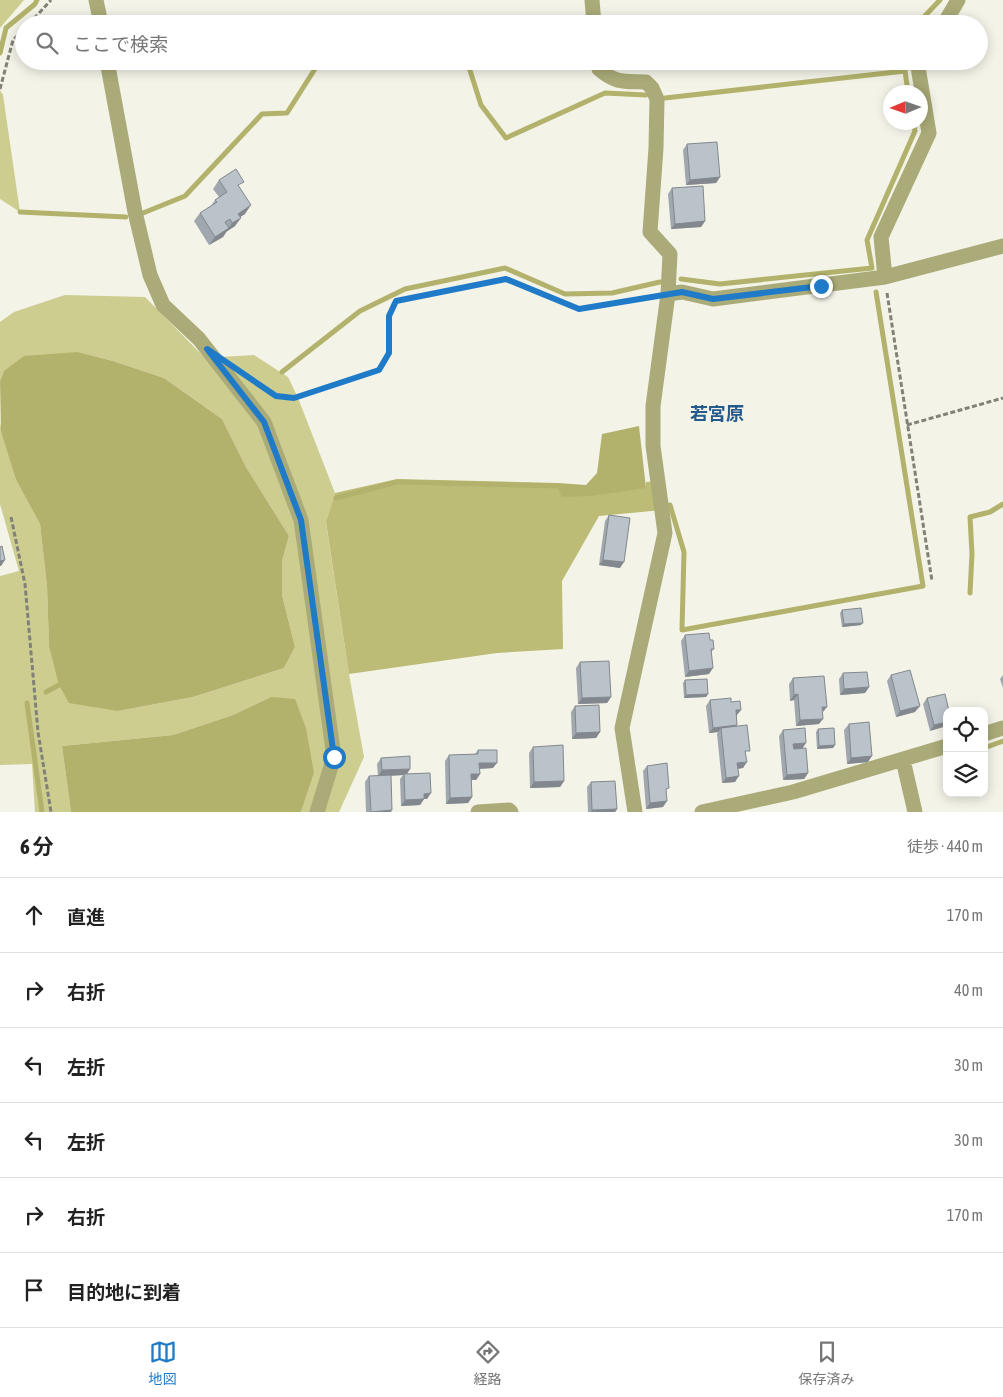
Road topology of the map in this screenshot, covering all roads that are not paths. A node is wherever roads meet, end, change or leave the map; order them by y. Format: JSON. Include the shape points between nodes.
{"nodes":[{"id":1,"x":96,"y":0,"type":"edge"},
{"id":2,"x":592,"y":0,"type":"edge"},
{"id":3,"x":958,"y":0,"type":"edge"},
{"id":4,"x":99,"y":15,"type":"edge"},
{"id":5,"x":593,"y":15,"type":"edge"},
{"id":6,"x":949,"y":15,"type":"edge"},
{"id":7,"x":109,"y":70,"type":"edge"},
{"id":8,"x":600,"y":70,"type":"edge"},
{"id":9,"x":918,"y":70,"type":"edge"},
{"id":10,"x":1003,"y":246,"type":"edge"},
{"id":11,"x":885,"y":277,"type":"junction"},
{"id":12,"x":668,"y":294,"type":"junction"},
{"id":13,"x":1003,"y":728,"type":"edge"},
{"id":14,"x":988,"y":733,"type":"edge"},
{"id":15,"x":943,"y":747,"type":"edge"},
{"id":16,"x":903,"y":760,"type":"junction"},
{"id":17,"x":317,"y":812,"type":"edge"},
{"id":18,"x":478,"y":812,"type":"edge"},
{"id":19,"x":511,"y":812,"type":"edge"},
{"id":20,"x":635,"y":812,"type":"edge"},
{"id":21,"x":702,"y":812,"type":"edge"},
{"id":22,"x":915,"y":812,"type":"edge"}],
"edges":[{"from":1,"to":4,"type":"street"},
{"from":2,"to":5,"type":"street"},
{"from":3,"to":6,"type":"street"},
{"from":7,"to":17,"type":"street","via":[[150,275],[163,305],[199,339],[264,422],[301,520],[334,757]]},
{"from":8,"to":12,"type":"street","via":[[617,81],[646,82],[657,99],[650,232],[670,254]]},
{"from":9,"to":11,"type":"street","via":[[929,133],[881,237]]},
{"from":10,"to":11,"type":"street"},
{"from":11,"to":12,"type":"street","via":[[713,299],[682,292]]},
{"from":12,"to":20,"type":"street","via":[[652,406],[653,446],[666,533],[622,728]]},
{"from":13,"to":14,"type":"street"},
{"from":15,"to":16,"type":"street"},
{"from":16,"to":21,"type":"street","via":[[793,792]]},
{"from":16,"to":22,"type":"street"},
{"from":18,"to":19,"type":"street"}]}
